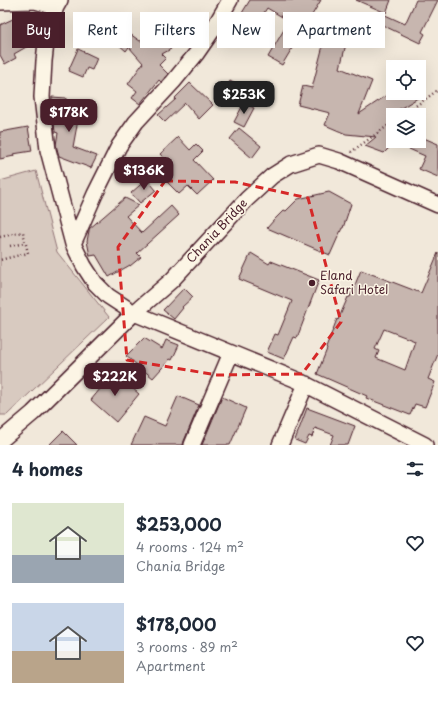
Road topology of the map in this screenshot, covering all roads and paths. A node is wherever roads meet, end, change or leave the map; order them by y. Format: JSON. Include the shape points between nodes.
{"nodes":[{"id":1,"x":230,"y":0,"type":"edge"},
{"id":2,"x":0,"y":2,"type":"edge"},
{"id":3,"x":58,"y":4,"type":"edge"},
{"id":4,"x":438,"y":90,"type":"edge"},
{"id":5,"x":413,"y":108,"type":"edge"},
{"id":6,"x":386,"y":127,"type":"edge"},
{"id":7,"x":339,"y":160,"type":"junction"},
{"id":8,"x":438,"y":204,"type":"edge"},
{"id":9,"x":0,"y":237,"type":"edge"},
{"id":10,"x":25,"y":243,"type":"junction"},
{"id":11,"x":73,"y":244,"type":"junction"},
{"id":12,"x":10,"y":246,"type":"dead end"},
{"id":13,"x":0,"y":260,"type":"edge"},
{"id":14,"x":134,"y":313,"type":"junction"},
{"id":15,"x":231,"y":353,"type":"junction"},
{"id":16,"x":306,"y":384,"type":"junction"},
{"id":17,"x":33,"y":413,"type":"junction"},
{"id":18,"x":0,"y":441,"type":"edge"},
{"id":19,"x":7,"y":445,"type":"edge"},
{"id":20,"x":192,"y":445,"type":"edge"},
{"id":21,"x":280,"y":445,"type":"edge"},
{"id":22,"x":425,"y":445,"type":"edge"}],
"edges":[{"from":1,"to":11,"type":"street","via":[[196,54],[136,122],[119,146]]},
{"from":2,"to":3,"type":"street","via":[[35,1]]},
{"from":3,"to":11,"type":"street","via":[[47,34],[42,97],[48,150]]},
{"from":4,"to":5,"type":"path"},
{"from":6,"to":7,"type":"path"},
{"from":7,"to":8,"type":"street","name":"Chania Bridge"},
{"from":7,"to":14,"type":"street","name":"Chania Bridge","via":[[319,155],[291,164],[272,176],[247,199],[172,280]]},
{"from":9,"to":10,"type":"path","via":[[23,232]]},
{"from":10,"to":12,"type":"path"},
{"from":10,"to":13,"type":"path","via":[[28,253]]},
{"from":11,"to":14,"type":"street","via":[[95,283],[108,296]]},
{"from":14,"to":15,"type":"street"},
{"from":14,"to":17,"type":"street","name":"Chania Bridge"},
{"from":15,"to":16,"type":"street"},
{"from":15,"to":20,"type":"street"},
{"from":16,"to":21,"type":"street"},
{"from":16,"to":22,"type":"street"},
{"from":17,"to":18,"type":"street","name":"Chania Bridge"},
{"from":17,"to":19,"type":"street","name":"Chania Bridge"}]}
